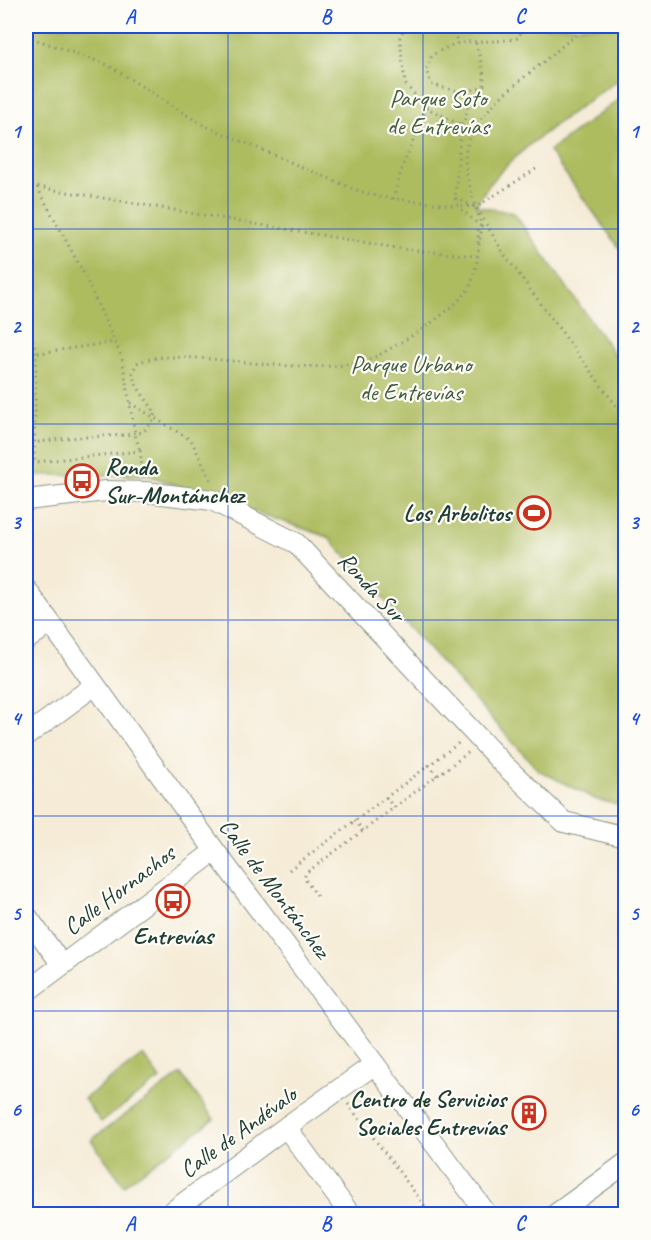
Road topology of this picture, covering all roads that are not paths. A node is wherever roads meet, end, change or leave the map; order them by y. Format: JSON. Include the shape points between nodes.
{"nodes":[{"id":1,"x":26,"y":500,"type":"edge"},
{"id":2,"x":26,"y":589,"type":"edge"},
{"id":3,"x":50,"y":623,"type":"junction"},
{"id":4,"x":26,"y":640,"type":"edge"},
{"id":5,"x":95,"y":685,"type":"junction"},
{"id":6,"x":26,"y":736,"type":"edge"},
{"id":7,"x":626,"y":837,"type":"edge"},
{"id":8,"x":215,"y":851,"type":"junction"},
{"id":9,"x":26,"y":915,"type":"edge"},
{"id":10,"x":62,"y":964,"type":"junction"},
{"id":11,"x":26,"y":992,"type":"edge"},
{"id":12,"x":375,"y":1064,"type":"junction"},
{"id":13,"x":286,"y":1127,"type":"junction"},
{"id":14,"x":626,"y":1163,"type":"edge"},
{"id":15,"x":169,"y":1215,"type":"edge"},
{"id":16,"x":350,"y":1215,"type":"edge"},
{"id":17,"x":487,"y":1215,"type":"edge"},
{"id":18,"x":555,"y":1215,"type":"edge"}],
"edges":[{"from":1,"to":7,"type":"street","name":"Ronda Sur","via":[[106,491],[212,500],[296,543],[478,737],[564,822]]},
{"from":2,"to":3,"type":"street","name":"Calle de Montánchez"},
{"from":3,"to":4,"type":"street"},
{"from":3,"to":5,"type":"street","name":"Calle de Montánchez"},
{"from":5,"to":6,"type":"street"},
{"from":5,"to":8,"type":"street","name":"Calle de Montánchez"},
{"from":8,"to":10,"type":"street","name":"Calle Hornachos"},
{"from":8,"to":12,"type":"street","name":"Calle de Montánchez"},
{"from":9,"to":10,"type":"street"},
{"from":10,"to":11,"type":"street","name":"Calle Hornachos"},
{"from":12,"to":13,"type":"street","name":"Calle de Andévalo"},
{"from":12,"to":17,"type":"street","name":"Calle de Montánchez"},
{"from":13,"to":15,"type":"street","name":"Calle de Andévalo"},
{"from":13,"to":16,"type":"street"},
{"from":14,"to":18,"type":"street"}]}
